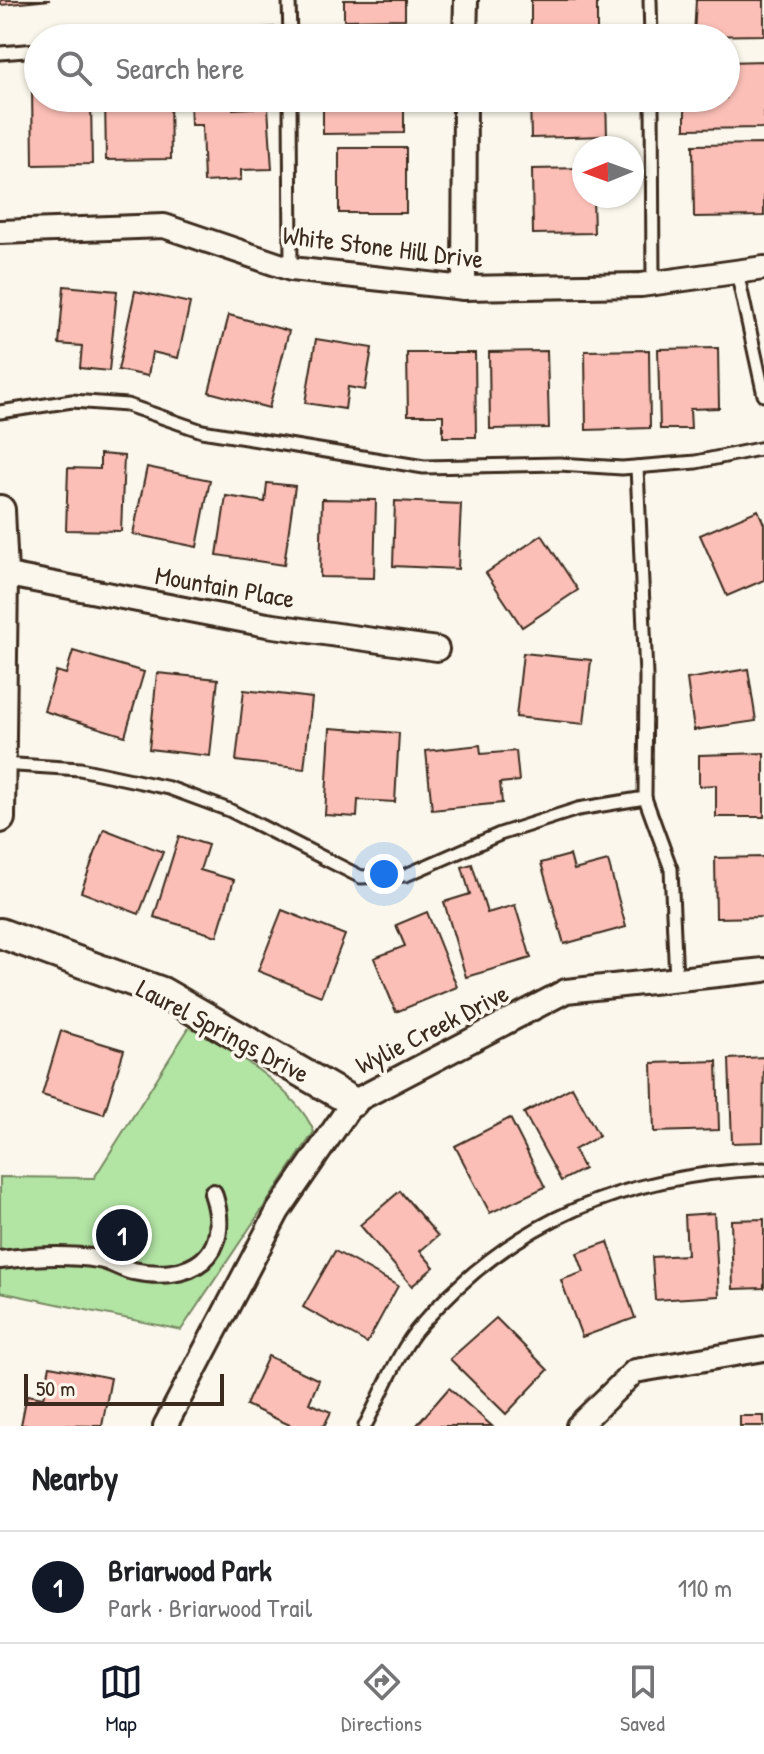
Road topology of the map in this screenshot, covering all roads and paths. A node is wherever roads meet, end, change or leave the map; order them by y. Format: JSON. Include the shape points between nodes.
{"nodes":[{"id":1,"x":289,"y":0,"type":"edge"},
{"id":2,"x":466,"y":0,"type":"edge"},
{"id":3,"x":650,"y":0,"type":"edge"},
{"id":4,"x":290,"y":24,"type":"edge"},
{"id":5,"x":465,"y":24,"type":"edge"},
{"id":6,"x":651,"y":24,"type":"edge"},
{"id":7,"x":24,"y":51,"type":"edge"},
{"id":8,"x":0,"y":53,"type":"edge"},
{"id":9,"x":290,"y":112,"type":"edge"},
{"id":10,"x":465,"y":112,"type":"edge"},
{"id":11,"x":652,"y":112,"type":"edge"},
{"id":12,"x":0,"y":232,"type":"edge"},
{"id":13,"x":764,"y":268,"type":"edge"},
{"id":14,"x":291,"y":269,"type":"junction"},
{"id":15,"x":737,"y":272,"type":"junction"},
{"id":16,"x":653,"y":283,"type":"junction"},
{"id":17,"x":464,"y":288,"type":"junction"},
{"id":18,"x":764,"y":395,"type":"edge"},
{"id":19,"x":0,"y":412,"type":"edge"},
{"id":20,"x":764,"y":448,"type":"edge"},
{"id":21,"x":637,"y":467,"type":"junction"},
{"id":22,"x":0,"y":510,"type":"edge"},
{"id":23,"x":3,"y":574,"type":"junction"},
{"id":24,"x":437,"y":649,"type":"dead end"},
{"id":25,"x":1,"y":764,"type":"edge"},
{"id":26,"x":645,"y":798,"type":"junction"},
{"id":27,"x":0,"y":818,"type":"edge"},
{"id":28,"x":0,"y":933,"type":"edge"},
{"id":29,"x":764,"y":970,"type":"edge"},
{"id":30,"x":676,"y":979,"type":"junction"},
{"id":31,"x":353,"y":1102,"type":"junction"},
{"id":32,"x":764,"y":1169,"type":"edge"},
{"id":33,"x":213,"y":1193,"type":"dead end"},
{"id":34,"x":0,"y":1260,"type":"edge"},
{"id":35,"x":764,"y":1349,"type":"edge"},
{"id":36,"x":165,"y":1426,"type":"edge"},
{"id":37,"x":365,"y":1426,"type":"edge"},
{"id":38,"x":578,"y":1426,"type":"edge"}],
"edges":[{"from":1,"to":4,"type":"lane"},
{"from":2,"to":5,"type":"street"},
{"from":3,"to":6,"type":"lane"},
{"from":7,"to":8,"type":"lane"},
{"from":9,"to":14,"type":"lane"},
{"from":10,"to":17,"type":"street"},
{"from":11,"to":16,"type":"lane"},
{"from":12,"to":14,"type":"street","name":"White Stone Hill Drive","via":[[164,226]]},
{"from":13,"to":15,"type":"street","name":"White Stone Hill Drive"},
{"from":14,"to":17,"type":"street","name":"White Stone Hill Drive"},
{"from":15,"to":16,"type":"street","name":"White Stone Hill Drive"},
{"from":15,"to":18,"type":"lane"},
{"from":16,"to":17,"type":"street","name":"White Stone Hill Drive"},
{"from":19,"to":21,"type":"lane","via":[[72,401],[127,405],[202,431],[424,467]]},
{"from":20,"to":21,"type":"lane"},
{"from":21,"to":26,"type":"lane"},
{"from":22,"to":23,"type":"street"},
{"from":23,"to":24,"type":"street","name":"Mountain Place","via":[[267,625]]},
{"from":23,"to":25,"type":"street"},
{"from":25,"to":26,"type":"lane","via":[[80,769],[169,788],[229,810],[361,877],[406,875],[500,834],[578,809]]},
{"from":25,"to":27,"type":"street"},
{"from":26,"to":30,"type":"lane","via":[[671,869]]},
{"from":28,"to":31,"type":"street","name":"Laurel Springs Drive","via":[[162,992]]},
{"from":29,"to":30,"type":"street","name":"Wylie Creek Drive"},
{"from":30,"to":31,"type":"street","name":"Wylie Creek Drive","via":[[566,991]]},
{"from":31,"to":36,"type":"street","name":"Wylie Creek Drive","via":[[278,1211]]},
{"from":32,"to":37,"type":"lane","via":[[709,1171],[618,1191],[563,1212],[496,1252],[419,1327]]},
{"from":33,"to":34,"type":"street","via":[[218,1210],[215,1247],[197,1266],[166,1276],[63,1255]]},
{"from":35,"to":38,"type":"street","via":[[635,1371]]}]}
